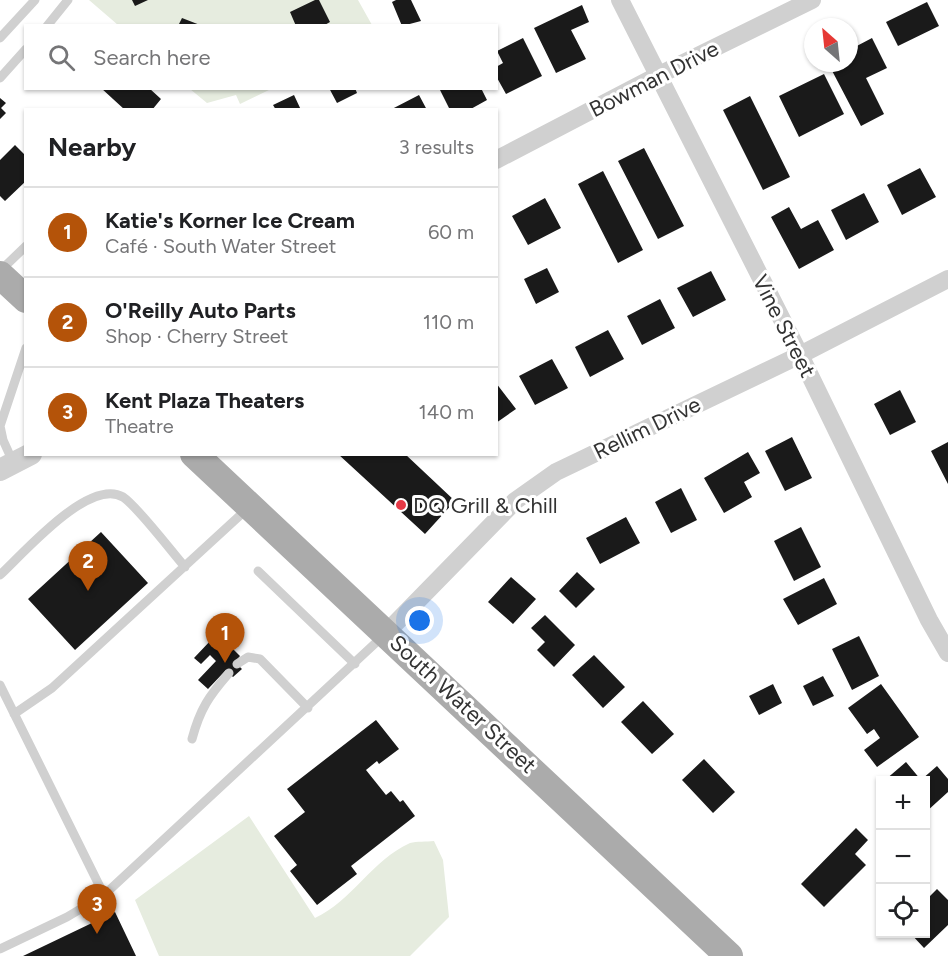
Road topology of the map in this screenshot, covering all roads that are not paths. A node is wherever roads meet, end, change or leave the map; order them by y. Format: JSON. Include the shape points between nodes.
{"nodes":[{"id":1,"x":35,"y":0,"type":"edge"},
{"id":2,"x":68,"y":0,"type":"edge"},
{"id":3,"x":620,"y":0,"type":"edge"},
{"id":4,"x":812,"y":0,"type":"edge"},
{"id":5,"x":49,"y":24,"type":"edge"},
{"id":6,"x":0,"y":38,"type":"edge"},
{"id":7,"x":24,"y":51,"type":"edge"},
{"id":8,"x":657,"y":76,"type":"junction"},
{"id":9,"x":0,"y":78,"type":"edge"},
{"id":10,"x":498,"y":159,"type":"edge"},
{"id":11,"x":24,"y":248,"type":"edge"},
{"id":12,"x":0,"y":273,"type":"edge"},
{"id":13,"x":948,"y":279,"type":"edge"},
{"id":14,"x":24,"y":297,"type":"edge"},
{"id":15,"x":24,"y":354,"type":"edge"},
{"id":16,"x":800,"y":355,"type":"junction"},
{"id":17,"x":196,"y":456,"type":"edge"},
{"id":18,"x":15,"y":462,"type":"edge"},
{"id":19,"x":251,"y":506,"type":"junction"},
{"id":20,"x":184,"y":567,"type":"junction"},
{"id":21,"x":258,"y":571,"type":"dead end"},
{"id":22,"x":0,"y":575,"type":"edge"},
{"id":23,"x":386,"y":633,"type":"junction"},
{"id":24,"x":948,"y":653,"type":"edge"},
{"id":25,"x":237,"y":664,"type":"dead end"},
{"id":26,"x":355,"y":664,"type":"junction"},
{"id":27,"x":229,"y":673,"type":"dead end"},
{"id":28,"x":0,"y":685,"type":"edge"},
{"id":29,"x":308,"y":708,"type":"junction"},
{"id":30,"x":14,"y":714,"type":"junction"},
{"id":31,"x":192,"y":739,"type":"dead end"},
{"id":32,"x":104,"y":895,"type":"junction"},
{"id":33,"x":0,"y":949,"type":"edge"},
{"id":34,"x":728,"y":955,"type":"edge"}],
"edges":[{"from":1,"to":6,"type":"lane"},
{"from":2,"to":5,"type":"lane"},
{"from":3,"to":8,"type":"street","name":"Vine Street"},
{"from":4,"to":8,"type":"street","name":"Bowman Drive"},
{"from":7,"to":9,"type":"lane"},
{"from":8,"to":10,"type":"street","name":"Bowman Drive"},
{"from":8,"to":16,"type":"street","name":"Vine Street"},
{"from":11,"to":12,"type":"lane"},
{"from":12,"to":14,"type":"main road"},
{"from":13,"to":16,"type":"street","name":"Rellim Drive"},
{"from":15,"to":18,"type":"lane","via":[[0,426]]},
{"from":16,"to":23,"type":"street","name":"Rellim Drive","via":[[556,472],[530,490]]},
{"from":16,"to":24,"type":"street","name":"Vine Street"},
{"from":17,"to":19,"type":"main road","name":"South Water Street"},
{"from":19,"to":20,"type":"lane"},
{"from":19,"to":23,"type":"main road","name":"South Water Street"},
{"from":20,"to":22,"type":"lane","via":[[124,498],[103,494],[78,504]]},
{"from":20,"to":30,"type":"lane","via":[[52,688]]},
{"from":21,"to":26,"type":"lane"},
{"from":23,"to":26,"type":"lane"},
{"from":23,"to":34,"type":"main road","name":"South Water Street"},
{"from":25,"to":29,"type":"lane","via":[[248,657],[260,660]]},
{"from":26,"to":29,"type":"lane"},
{"from":27,"to":31,"type":"lane","via":[[207,698]]},
{"from":28,"to":30,"type":"lane"},
{"from":29,"to":32,"type":"lane"},
{"from":30,"to":32,"type":"lane"},
{"from":32,"to":33,"type":"lane"}]}
